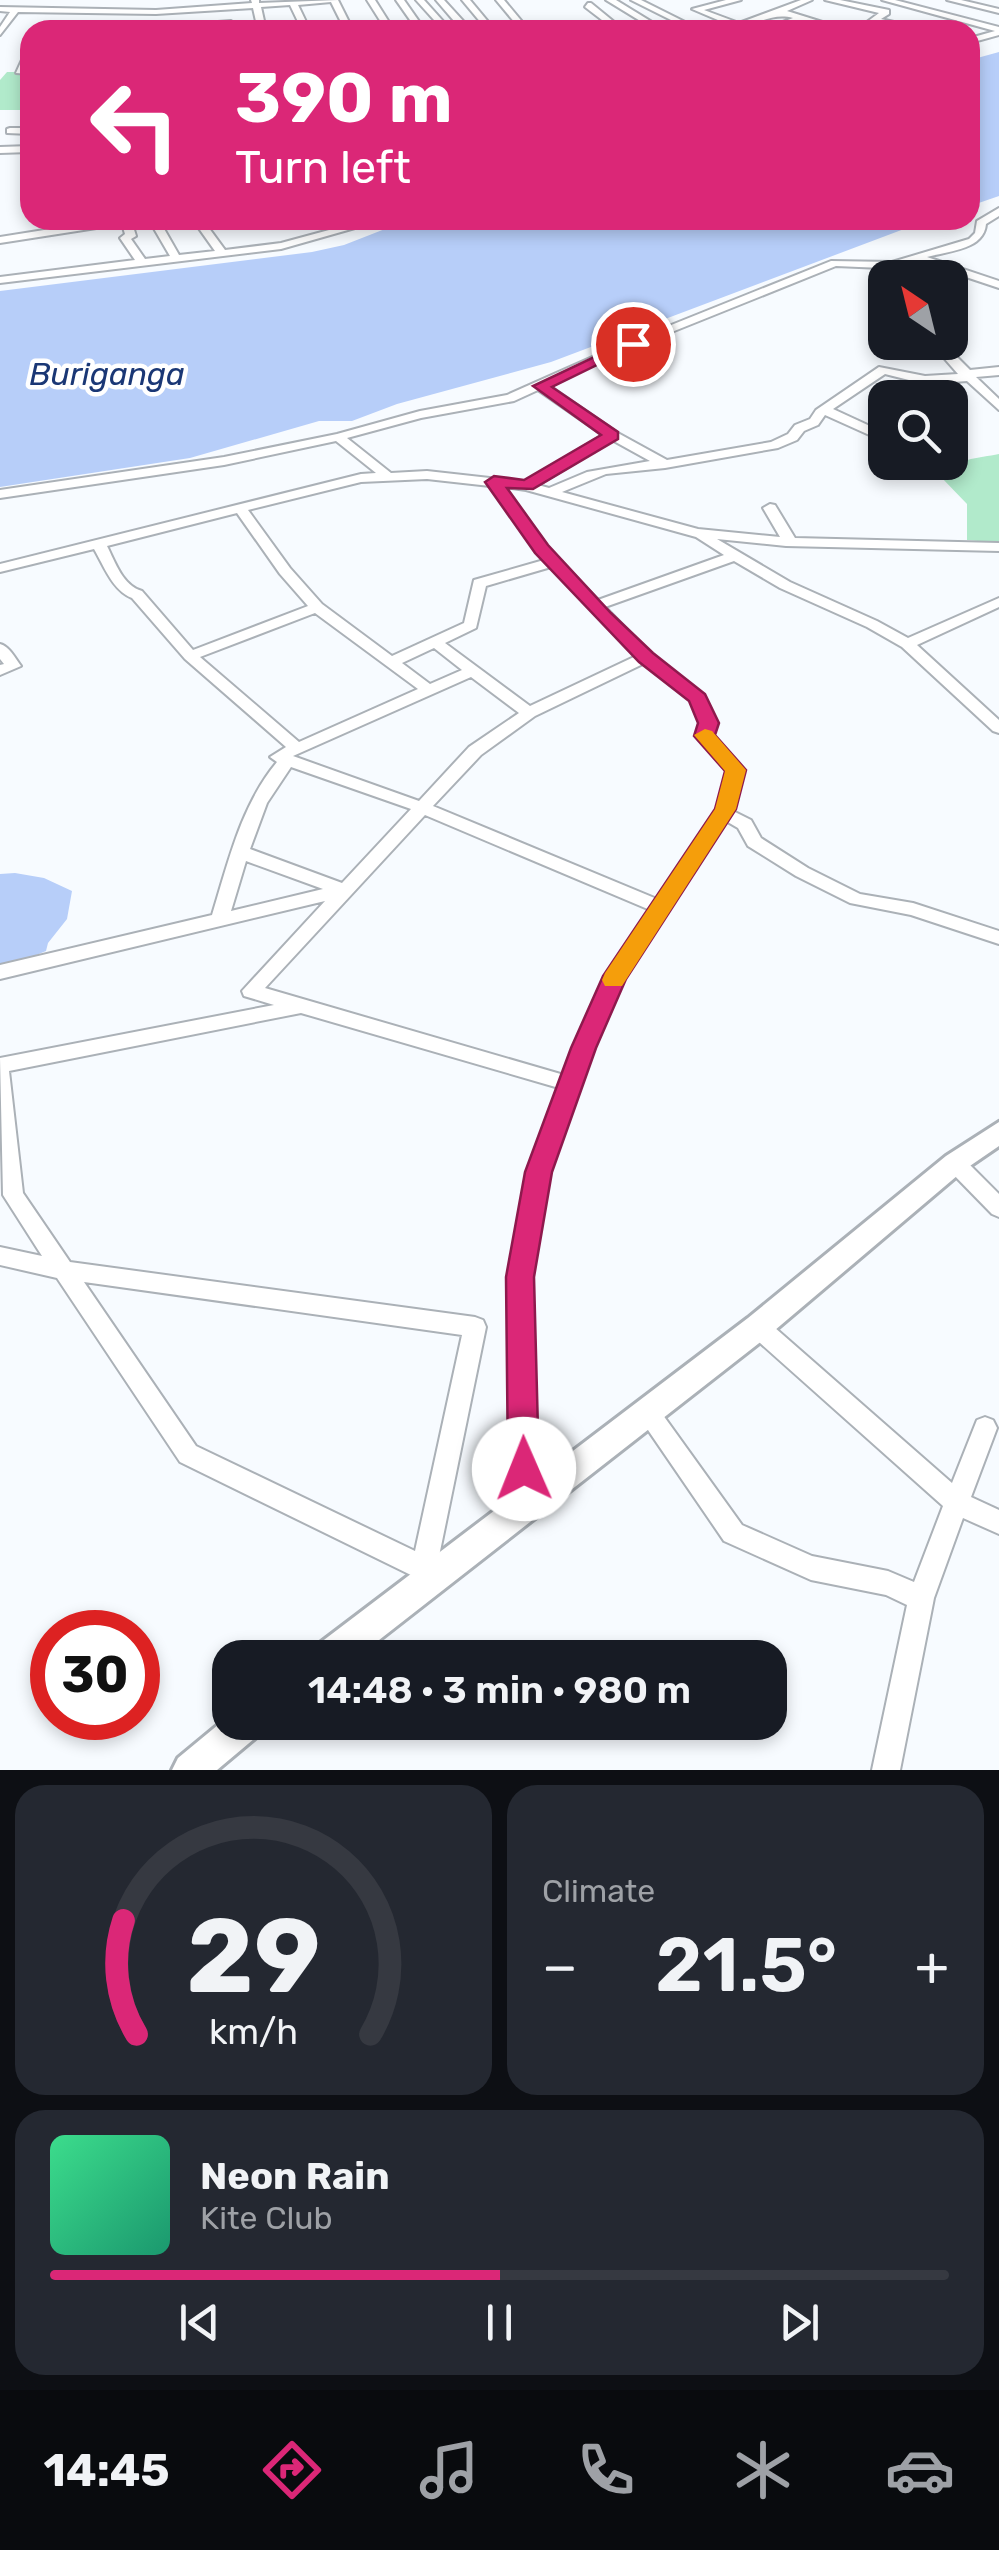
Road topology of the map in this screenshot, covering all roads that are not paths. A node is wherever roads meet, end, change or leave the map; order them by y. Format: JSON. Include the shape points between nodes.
{"nodes":[{"id":1,"x":37,"y":0,"type":"edge"},
{"id":2,"x":96,"y":0,"type":"edge"},
{"id":3,"x":151,"y":0,"type":"edge"},
{"id":4,"x":308,"y":0,"type":"edge"},
{"id":5,"x":332,"y":0,"type":"edge"},
{"id":6,"x":420,"y":0,"type":"edge"},
{"id":7,"x":440,"y":0,"type":"edge"},
{"id":8,"x":466,"y":0,"type":"edge"},
{"id":9,"x":500,"y":0,"type":"edge"},
{"id":10,"x":610,"y":0,"type":"edge"},
{"id":11,"x":635,"y":0,"type":"edge"},
{"id":12,"x":686,"y":0,"type":"edge"},
{"id":13,"x":737,"y":0,"type":"edge"},
{"id":14,"x":829,"y":0,"type":"edge"},
{"id":15,"x":886,"y":0,"type":"edge"},
{"id":16,"x":292,"y":1,"type":"edge"},
{"id":17,"x":804,"y":1,"type":"edge"},
{"id":18,"x":897,"y":1,"type":"edge"},
{"id":19,"x":256,"y":2,"type":"edge"},
{"id":20,"x":949,"y":2,"type":"edge"},
{"id":21,"x":181,"y":5,"type":"edge"},
{"id":22,"x":588,"y":6,"type":"dead end"},
{"id":23,"x":702,"y":7,"type":"junction"},
{"id":24,"x":226,"y":8,"type":"junction"},
{"id":25,"x":0,"y":9,"type":"edge"},
{"id":26,"x":16,"y":9,"type":"junction"},
{"id":27,"x":30,"y":9,"type":"junction"},
{"id":28,"x":52,"y":9,"type":"junction"},
{"id":29,"x":926,"y":11,"type":"junction"},
{"id":30,"x":92,"y":12,"type":"junction"},
{"id":31,"x":657,"y":12,"type":"junction"},
{"id":32,"x":779,"y":12,"type":"junction"},
{"id":33,"x":999,"y":13,"type":"edge"},
{"id":34,"x":510,"y":14,"type":"junction"},
{"id":35,"x":147,"y":15,"type":"junction"},
{"id":36,"x":496,"y":16,"type":"dead end"},
{"id":37,"x":880,"y":17,"type":"junction"},
{"id":38,"x":635,"y":18,"type":"junction"},
{"id":39,"x":801,"y":18,"type":"junction"},
{"id":40,"x":46,"y":20,"type":"edge"},
{"id":41,"x":230,"y":20,"type":"edge"},
{"id":42,"x":438,"y":20,"type":"edge"},
{"id":43,"x":458,"y":20,"type":"edge"},
{"id":44,"x":483,"y":20,"type":"edge"},
{"id":45,"x":516,"y":20,"type":"edge"},
{"id":46,"x":607,"y":20,"type":"edge"},
{"id":47,"x":639,"y":20,"type":"edge"},
{"id":48,"x":675,"y":20,"type":"edge"},
{"id":49,"x":721,"y":20,"type":"edge"},
{"id":50,"x":756,"y":20,"type":"edge"},
{"id":51,"x":795,"y":20,"type":"edge"},
{"id":52,"x":808,"y":20,"type":"edge"},
{"id":53,"x":875,"y":20,"type":"edge"},
{"id":54,"x":890,"y":20,"type":"edge"},
{"id":55,"x":914,"y":20,"type":"edge"},
{"id":56,"x":961,"y":20,"type":"edge"},
{"id":57,"x":999,"y":30,"type":"edge"},
{"id":58,"x":0,"y":34,"type":"edge"},
{"id":59,"x":980,"y":35,"type":"edge"},
{"id":60,"x":984,"y":36,"type":"junction"},
{"id":61,"x":980,"y":38,"type":"edge"},
{"id":62,"x":999,"y":43,"type":"edge"},
{"id":63,"x":980,"y":46,"type":"edge"},
{"id":64,"x":985,"y":48,"type":"junction"},
{"id":65,"x":980,"y":49,"type":"edge"},
{"id":66,"x":0,"y":124,"type":"edge"},
{"id":67,"x":20,"y":131,"type":"edge"},
{"id":68,"x":999,"y":211,"type":"edge"},
{"id":69,"x":51,"y":230,"type":"edge"},
{"id":70,"x":129,"y":230,"type":"edge"},
{"id":71,"x":160,"y":230,"type":"edge"},
{"id":72,"x":205,"y":230,"type":"edge"},
{"id":73,"x":341,"y":230,"type":"edge"},
{"id":74,"x":0,"y":240,"type":"edge"},
{"id":75,"x":223,"y":254,"type":"junction"},
{"id":76,"x":915,"y":256,"type":"junction"},
{"id":77,"x":177,"y":260,"type":"junction"},
{"id":78,"x":908,"y":260,"type":"edge"},
{"id":79,"x":142,"y":264,"type":"junction"},
{"id":80,"x":868,"y":267,"type":"edge"},
{"id":81,"x":0,"y":280,"type":"edge"},
{"id":82,"x":999,"y":285,"type":"edge"},
{"id":83,"x":951,"y":360,"type":"edge"},
{"id":84,"x":999,"y":371,"type":"edge"},
{"id":85,"x":965,"y":376,"type":"junction"},
{"id":86,"x":541,"y":386,"type":"junction"},
{"id":87,"x":999,"y":406,"type":"edge"},
{"id":88,"x":825,"y":410,"type":"junction"},
{"id":89,"x":868,"y":430,"type":"edge"},
{"id":90,"x":612,"y":435,"type":"junction"},
{"id":91,"x":338,"y":438,"type":"junction"},
{"id":92,"x":665,"y":464,"type":"junction"},
{"id":93,"x":386,"y":475,"type":"junction"},
{"id":94,"x":494,"y":482,"type":"junction"},
{"id":95,"x":527,"y":486,"type":"junction"},
{"id":96,"x":552,"y":492,"type":"junction"},
{"id":97,"x":0,"y":494,"type":"edge"},
{"id":98,"x":239,"y":507,"type":"junction"},
{"id":99,"x":770,"y":508,"type":"dead end"},
{"id":100,"x":697,"y":532,"type":"junction"},
{"id":101,"x":790,"y":542,"type":"junction"},
{"id":102,"x":99,"y":544,"type":"junction"},
{"id":103,"x":999,"y":548,"type":"edge"},
{"id":104,"x":734,"y":556,"type":"junction"},
{"id":105,"x":553,"y":562,"type":"junction"},
{"id":106,"x":0,"y":568,"type":"edge"},
{"id":107,"x":999,"y":602,"type":"edge"},
{"id":108,"x":316,"y":606,"type":"junction"},
{"id":109,"x":594,"y":606,"type":"junction"},
{"id":110,"x":435,"y":642,"type":"junction"},
{"id":111,"x":907,"y":644,"type":"junction"},
{"id":112,"x":0,"y":648,"type":"edge"},
{"id":113,"x":190,"y":656,"type":"junction"},
{"id":114,"x":646,"y":658,"type":"junction"},
{"id":115,"x":391,"y":662,"type":"junction"},
{"id":116,"x":0,"y":670,"type":"edge"},
{"id":117,"x":474,"y":670,"type":"junction"},
{"id":118,"x":429,"y":690,"type":"junction"},
{"id":119,"x":529,"y":713,"type":"junction"},
{"id":120,"x":999,"y":728,"type":"edge"},
{"id":121,"x":293,"y":754,"type":"junction"},
{"id":122,"x":421,"y":806,"type":"junction"},
{"id":123,"x":723,"y":812,"type":"junction"},
{"id":124,"x":240,"y":852,"type":"junction"},
{"id":125,"x":344,"y":890,"type":"junction"},
{"id":126,"x":662,"y":908,"type":"junction"},
{"id":127,"x":220,"y":919,"type":"junction"},
{"id":128,"x":999,"y":938,"type":"edge"},
{"id":129,"x":0,"y":972,"type":"edge"},
{"id":130,"x":302,"y":1006,"type":"junction"},
{"id":131,"x":0,"y":1068,"type":"edge"},
{"id":132,"x":570,"y":1084,"type":"junction"},
{"id":133,"x":999,"y":1132,"type":"edge"},
{"id":134,"x":954,"y":1163,"type":"junction"},
{"id":135,"x":999,"y":1208,"type":"edge"},
{"id":136,"x":0,"y":1256,"type":"edge"},
{"id":137,"x":64,"y":1270,"type":"junction"},
{"id":138,"x":758,"y":1327,"type":"junction"},
{"id":139,"x":647,"y":1411,"type":"junction"},
{"id":140,"x":985,"y":1428,"type":"dead end"},
{"id":141,"x":956,"y":1502,"type":"junction"},
{"id":142,"x":524,"y":1507,"type":"junction"},
{"id":143,"x":999,"y":1522,"type":"edge"},
{"id":144,"x":430,"y":1571,"type":"junction"},
{"id":145,"x":921,"y":1598,"type":"junction"},
{"id":146,"x":349,"y":1640,"type":"edge"},
{"id":147,"x":226,"y":1740,"type":"edge"},
{"id":148,"x":190,"y":1770,"type":"edge"},
{"id":149,"x":886,"y":1770,"type":"edge"}],
"edges":[{"from":1,"to":27,"type":"street"},
{"from":2,"to":30,"type":"street"},
{"from":3,"to":35,"type":"street"},
{"from":4,"to":5,"type":"street"},
{"from":4,"to":16,"type":"street"},
{"from":6,"to":42,"type":"street"},
{"from":7,"to":43,"type":"street"},
{"from":8,"to":44,"type":"street"},
{"from":9,"to":34,"type":"street"},
{"from":10,"to":38,"type":"street"},
{"from":11,"to":31,"type":"street"},
{"from":12,"to":23,"type":"street"},
{"from":13,"to":23,"type":"street"},
{"from":14,"to":37,"type":"street"},
{"from":15,"to":18,"type":"street"},
{"from":16,"to":19,"type":"street"},
{"from":17,"to":32,"type":"street"},
{"from":17,"to":37,"type":"street"},
{"from":18,"to":29,"type":"street"},
{"from":18,"to":37,"type":"street"},
{"from":19,"to":24,"type":"street"},
{"from":20,"to":29,"type":"street"},
{"from":20,"to":33,"type":"street"},
{"from":21,"to":24,"type":"street"},
{"from":21,"to":35,"type":"street"},
{"from":22,"to":46,"type":"street"},
{"from":23,"to":49,"type":"street","via":[[696,8]]},
{"from":24,"to":41,"type":"street"},
{"from":25,"to":26,"type":"street"},
{"from":26,"to":27,"type":"street"},
{"from":26,"to":58,"type":"street"},
{"from":27,"to":28,"type":"street"},
{"from":28,"to":30,"type":"street"},
{"from":28,"to":40,"type":"street"},
{"from":29,"to":55,"type":"street"},
{"from":29,"to":56,"type":"street"},
{"from":30,"to":35,"type":"street"},
{"from":31,"to":38,"type":"street"},
{"from":31,"to":48,"type":"street"},
{"from":32,"to":39,"type":"street"},
{"from":32,"to":50,"type":"street"},
{"from":34,"to":36,"type":"street"},
{"from":34,"to":45,"type":"street"},
{"from":37,"to":53,"type":"street"},
{"from":37,"to":54,"type":"street"},
{"from":38,"to":47,"type":"street"},
{"from":39,"to":51,"type":"street"},
{"from":39,"to":52,"type":"street"},
{"from":57,"to":60,"type":"street"},
{"from":59,"to":60,"type":"street"},
{"from":60,"to":61,"type":"street"},
{"from":60,"to":62,"type":"street"},
{"from":62,"to":64,"type":"street"},
{"from":63,"to":64,"type":"street"},
{"from":64,"to":65,"type":"street"},
{"from":66,"to":67,"type":"street"},
{"from":68,"to":76,"type":"street","via":[[988,216],[973,241]]},
{"from":69,"to":74,"type":"street"},
{"from":70,"to":79,"type":"street","via":[[125,238]]},
{"from":71,"to":77,"type":"street"},
{"from":72,"to":75,"type":"street"},
{"from":73,"to":75,"type":"street"},
{"from":75,"to":77,"type":"street"},
{"from":76,"to":78,"type":"street"},
{"from":76,"to":82,"type":"street"},
{"from":77,"to":79,"type":"street"},
{"from":79,"to":81,"type":"street"},
{"from":80,"to":86,"type":"street","via":[[835,262]]},
{"from":83,"to":85,"type":"street"},
{"from":84,"to":85,"type":"street"},
{"from":85,"to":87,"type":"street"},
{"from":85,"to":88,"type":"street","via":[[926,380],[883,370]]},
{"from":86,"to":90,"type":"street"},
{"from":86,"to":91,"type":"street"},
{"from":88,"to":89,"type":"street"},
{"from":88,"to":92,"type":"street","via":[[778,444]]},
{"from":90,"to":92,"type":"street"},
{"from":90,"to":95,"type":"street"},
{"from":91,"to":93,"type":"street"},
{"from":91,"to":97,"type":"street"},
{"from":92,"to":96,"type":"street","via":[[616,466]]},
{"from":93,"to":94,"type":"street"},
{"from":93,"to":98,"type":"street"},
{"from":94,"to":95,"type":"street"},
{"from":94,"to":105,"type":"street"},
{"from":95,"to":96,"type":"street"},
{"from":96,"to":100,"type":"street"},
{"from":98,"to":102,"type":"street"},
{"from":98,"to":108,"type":"street"},
{"from":99,"to":101,"type":"street"},
{"from":100,"to":101,"type":"street"},
{"from":100,"to":104,"type":"street"},
{"from":101,"to":103,"type":"street"},
{"from":102,"to":106,"type":"street"},
{"from":102,"to":113,"type":"street","via":[[115,575]]},
{"from":104,"to":109,"type":"street"},
{"from":104,"to":111,"type":"street"},
{"from":105,"to":109,"type":"street"},
{"from":105,"to":110,"type":"street","via":[[478,584],[471,625]]},
{"from":107,"to":111,"type":"street"},
{"from":108,"to":113,"type":"street"},
{"from":108,"to":115,"type":"street"},
{"from":109,"to":114,"type":"street"},
{"from":110,"to":115,"type":"street"},
{"from":110,"to":117,"type":"street"},
{"from":111,"to":120,"type":"street"},
{"from":112,"to":116,"type":"street","via":[[13,666]]},
{"from":113,"to":121,"type":"street"},
{"from":114,"to":119,"type":"street"},
{"from":114,"to":123,"type":"street","via":[[698,698],[708,723],[704,736],[736,770]]},
{"from":115,"to":118,"type":"street"},
{"from":117,"to":118,"type":"street"},
{"from":117,"to":119,"type":"street"},
{"from":118,"to":121,"type":"street"},
{"from":119,"to":122,"type":"street","via":[[475,751]]},
{"from":121,"to":122,"type":"street"},
{"from":121,"to":124,"type":"street","via":[[269,780]]},
{"from":122,"to":125,"type":"street"},
{"from":122,"to":126,"type":"street"},
{"from":123,"to":126,"type":"street"},
{"from":123,"to":128,"type":"street","via":[[745,824],[754,842],[856,899],[913,909]]},
{"from":124,"to":125,"type":"street"},
{"from":124,"to":127,"type":"street"},
{"from":125,"to":127,"type":"street"},
{"from":125,"to":130,"type":"street","via":[[251,991]]},
{"from":126,"to":132,"type":"street","via":[[615,976]]},
{"from":127,"to":129,"type":"street"},
{"from":130,"to":131,"type":"street"},
{"from":130,"to":132,"type":"street"},
{"from":131,"to":137,"type":"street","via":[[14,1195]]},
{"from":132,"to":142,"type":"street","via":[[538,1172],[520,1277]]},
{"from":133,"to":134,"type":"main road"},
{"from":134,"to":135,"type":"street"},
{"from":134,"to":138,"type":"main road"},
{"from":136,"to":137,"type":"street"},
{"from":137,"to":144,"type":"street","via":[[188,1454]]},
{"from":137,"to":144,"type":"street","via":[[475,1327]]},
{"from":138,"to":139,"type":"main road"},
{"from":138,"to":141,"type":"street"},
{"from":139,"to":142,"type":"main road"},
{"from":139,"to":145,"type":"street","via":[[732,1533],[811,1568],[888,1583]]},
{"from":140,"to":141,"type":"street"},
{"from":141,"to":143,"type":"street"},
{"from":141,"to":145,"type":"street"},
{"from":142,"to":144,"type":"main road"},
{"from":144,"to":146,"type":"main road"},
{"from":145,"to":149,"type":"street"},
{"from":147,"to":148,"type":"main road"}]}
